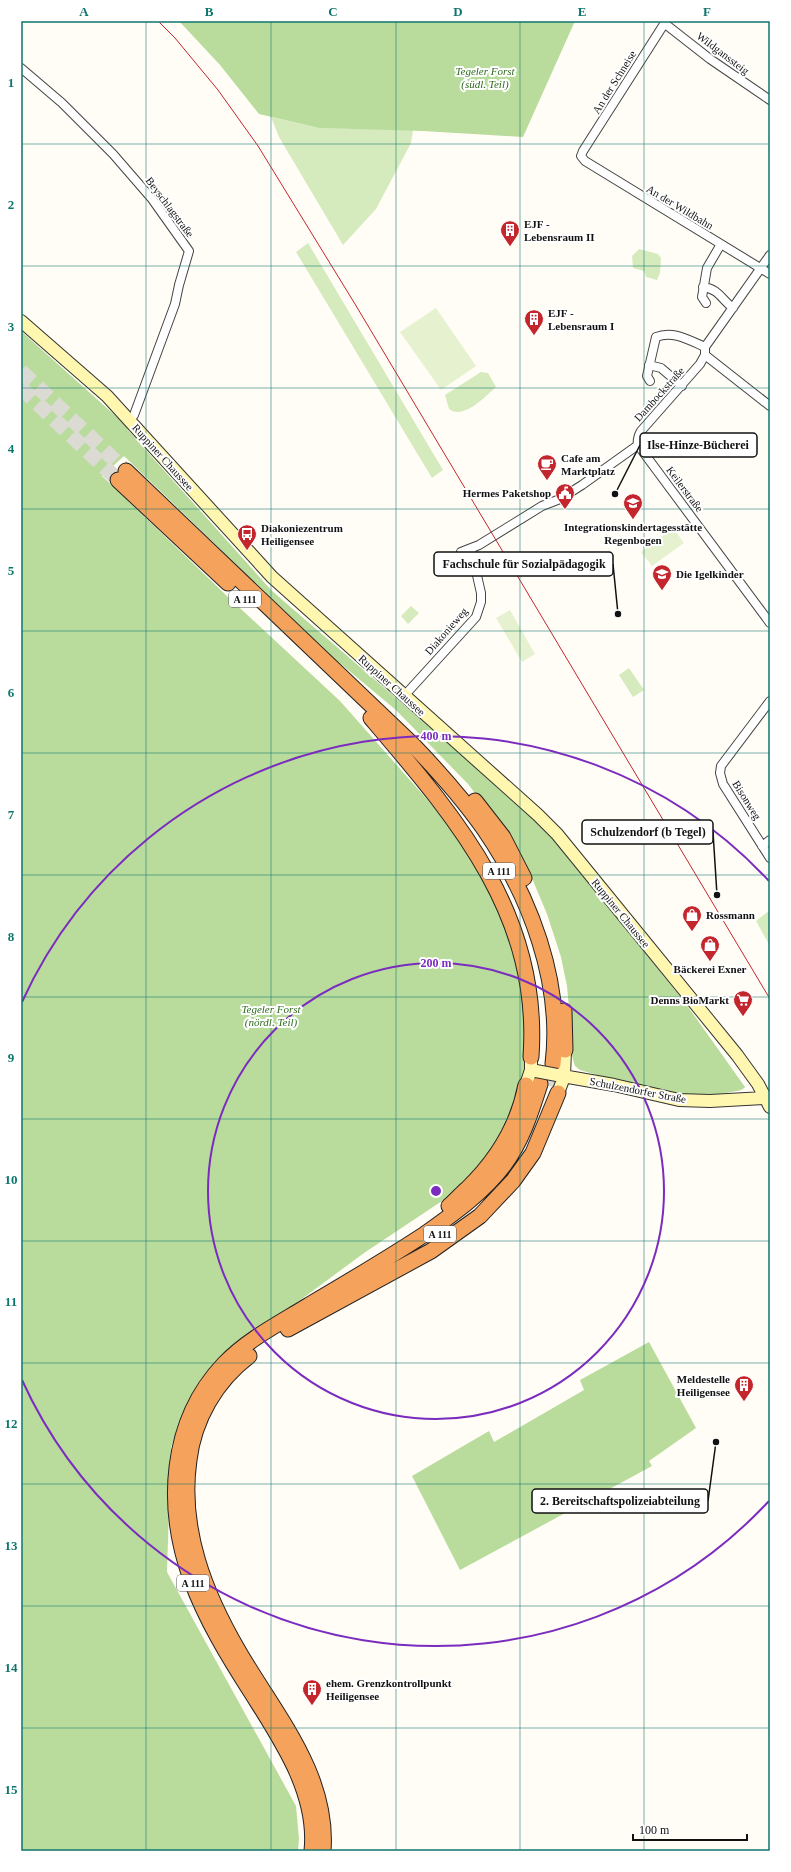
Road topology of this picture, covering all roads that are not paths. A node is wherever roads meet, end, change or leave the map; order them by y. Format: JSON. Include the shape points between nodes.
{"nodes":[{"id":1,"x":665,"y":22,"type":"edge"},
{"id":2,"x":21,"y":68,"type":"edge"},
{"id":3,"x":770,"y":100,"type":"edge"},
{"id":4,"x":581,"y":156,"type":"joint"},
{"id":5,"x":722,"y":244,"type":"junction"},
{"id":6,"x":770,"y":255,"type":"edge"},
{"id":7,"x":760,"y":269,"type":"junction"},
{"id":8,"x":770,"y":274,"type":"edge"},
{"id":9,"x":704,"y":287,"type":"junction"},
{"id":10,"x":706,"y":303,"type":"dead end"},
{"id":11,"x":733,"y":308,"type":"junction"},
{"id":12,"x":21,"y":321,"type":"edge"},
{"id":13,"x":705,"y":351,"type":"junction"},
{"id":14,"x":649,"y":365,"type":"junction"},
{"id":15,"x":650,"y":381,"type":"dead end"},
{"id":16,"x":682,"y":386,"type":"junction"},
{"id":17,"x":770,"y":406,"type":"edge"},
{"id":18,"x":130,"y":420,"type":"junction"},
{"id":19,"x":638,"y":445,"type":"junction"},
{"id":20,"x":471,"y":549,"type":"junction"},
{"id":21,"x":461,"y":552,"type":"dead end"},
{"id":22,"x":770,"y":623,"type":"edge"},
{"id":23,"x":339,"y":675,"type":"junction"},
{"id":24,"x":404,"y":696,"type":"junction"},
{"id":25,"x":770,"y":701,"type":"edge"},
{"id":26,"x":770,"y":840,"type":"edge"},
{"id":27,"x":762,"y":846,"type":"junction"},
{"id":28,"x":770,"y":858,"type":"edge"},
{"id":29,"x":565,"y":1050,"type":"joint"},
{"id":30,"x":544,"y":1075,"type":"junction"},
{"id":31,"x":769,"y":1101,"type":"edge"},
{"id":32,"x":278,"y":1329,"type":"junction"},
{"id":33,"x":312,"y":1851,"type":"edge"},
{"id":34,"x":323,"y":1851,"type":"edge"}],
"edges":[{"from":1,"to":3,"type":"street","name":"Wildganssteig","via":[[710,59]]},
{"from":1,"to":4,"type":"street","name":"An der Schneise"},
{"from":2,"to":18,"type":"street","name":"Beyschlagstraße","via":[[62,103],[114,156],[156,204],[189,251],[167,329]]},
{"from":4,"to":5,"type":"street","name":"An der Wildbahn","via":[[584,161]]},
{"from":5,"to":7,"type":"street","name":"An der Wildbahn"},
{"from":5,"to":9,"type":"street","via":[[707,268]]},
{"from":6,"to":7,"type":"street","name":"Dambockstraße"},
{"from":7,"to":8,"type":"street","name":"An der Wildbahn"},
{"from":7,"to":11,"type":"street","name":"Dambockstraße"},
{"from":9,"to":10,"type":"street","via":[[702,297]]},
{"from":9,"to":11,"type":"street","via":[[717,291]]},
{"from":11,"to":13,"type":"street","name":"Dambockstraße"},
{"from":12,"to":18,"type":"street","name":"Ruppiner Chaussee","via":[[96,386]]},
{"from":13,"to":14,"type":"street","via":[[689,338],[664,333],[656,337]]},
{"from":13,"to":16,"type":"street","name":"Dambockstraße","via":[[700,364]]},
{"from":13,"to":17,"type":"street"},
{"from":14,"to":15,"type":"street","via":[[647,376]]},
{"from":14,"to":16,"type":"street","via":[[661,368]]},
{"from":16,"to":19,"type":"street","name":"Dambockstraße","via":[[641,431]]},
{"from":18,"to":24,"type":"street","name":"Ruppiner Chaussee","via":[[272,577]]},
{"from":19,"to":20,"type":"street","via":[[560,499],[542,506]]},
{"from":19,"to":22,"type":"street","name":"Keilerstraße"},
{"from":20,"to":21,"type":"street"},
{"from":20,"to":24,"type":"street","name":"Diakonieweg","via":[[481,593],[476,617]]},
{"from":23,"to":29,"type":"highway","via":[[420,745],[480,807],[503,837],[535,901],[553,952],[563,999]]},
{"from":23,"to":30,"type":"highway","number":"A 111","via":[[438,772],[468,806],[497,850],[527,909],[547,967],[555,1027]]},
{"from":23,"to":30,"type":"highway","number":"A 111","via":[[122,475],[371,718],[457,824],[499,894],[517,939],[526,970],[532,1019]]},
{"from":24,"to":31,"type":"street","name":"Ruppiner Chaussee","via":[[557,834],[737,1055]]},
{"from":25,"to":27,"type":"street","name":"Bisonweg","via":[[721,766],[720,773],[723,784]]},
{"from":26,"to":27,"type":"street"},
{"from":27,"to":28,"type":"street","name":"Bisonweg"},
{"from":29,"to":30,"type":"street"},
{"from":30,"to":31,"type":"street","name":"Schulzendorfer Straße","via":[[614,1085],[679,1100]]},
{"from":30,"to":32,"type":"highway","via":[[490,1165],[451,1204]]},
{"from":30,"to":32,"type":"highway","number":"A 111","via":[[541,1112],[526,1144],[512,1167],[486,1198],[430,1242]]},
{"from":32,"to":33,"type":"highway","number":"A 111","via":[[252,1340],[224,1364],[205,1386],[192,1410],[178,1452],[175,1474],[176,1516],[184,1557],[201,1604],[226,1652],[297,1771],[309,1810],[313,1835]]},
{"from":32,"to":34,"type":"highway","number":"A 111","via":[[230,1373],[206,1407],[193,1436],[190,1450],[186,1485],[188,1512],[195,1551],[214,1605],[309,1770],[324,1829]]}]}
